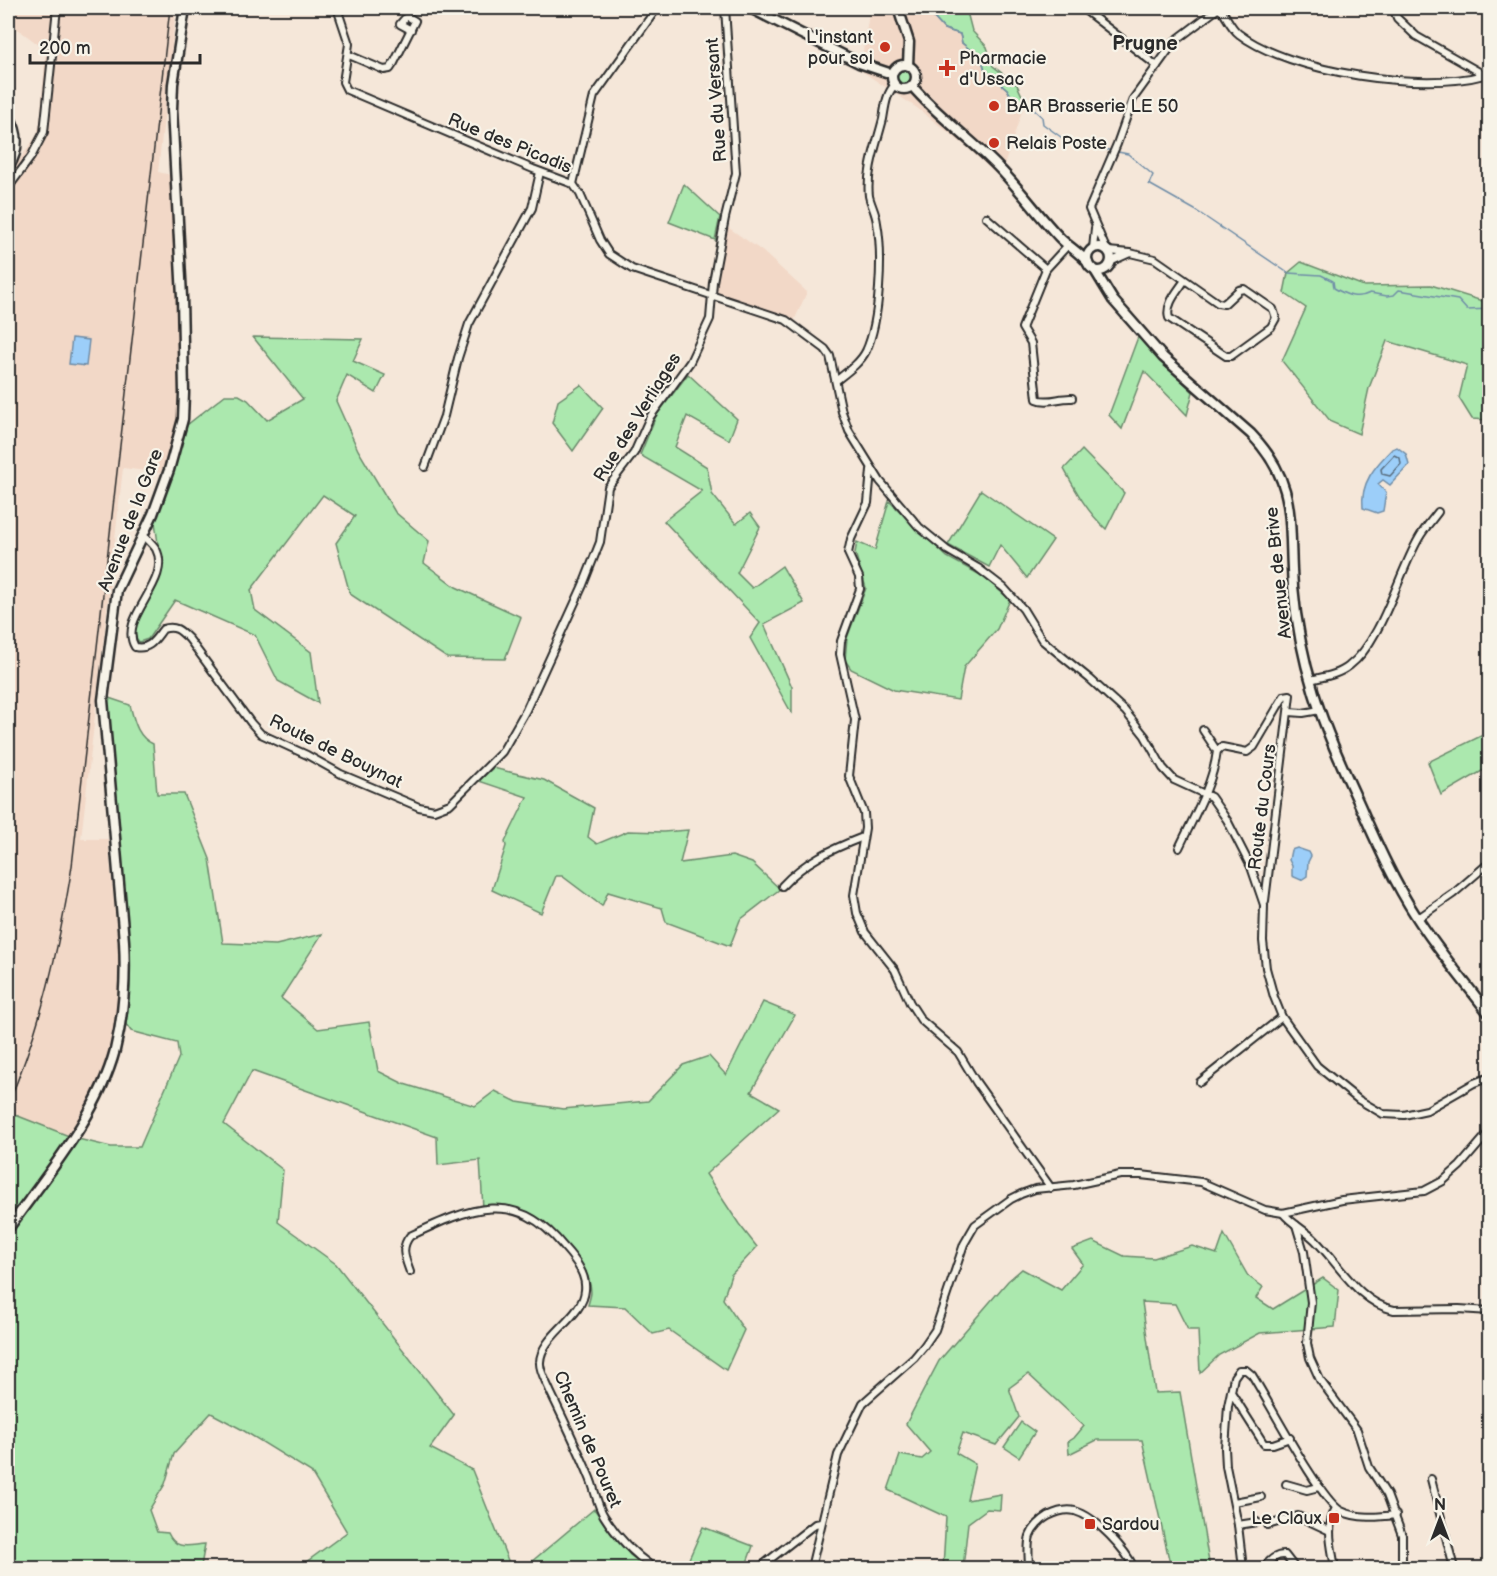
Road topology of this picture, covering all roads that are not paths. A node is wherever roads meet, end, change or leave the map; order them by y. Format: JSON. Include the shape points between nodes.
{"nodes":[{"id":1,"x":57,"y":8,"type":"edge"},
{"id":2,"x":184,"y":8,"type":"edge"},
{"id":3,"x":337,"y":8,"type":"edge"},
{"id":4,"x":657,"y":8,"type":"edge"},
{"id":5,"x":725,"y":8,"type":"edge"},
{"id":6,"x":750,"y":8,"type":"edge"},
{"id":7,"x":898,"y":8,"type":"edge"},
{"id":8,"x":1082,"y":8,"type":"edge"},
{"id":9,"x":1393,"y":8,"type":"edge"},
{"id":10,"x":411,"y":30,"type":"dead end"},
{"id":11,"x":349,"y":55,"type":"junction"},
{"id":12,"x":908,"y":65,"type":"junction"},
{"id":13,"x":1156,"y":66,"type":"junction"},
{"id":14,"x":892,"y":74,"type":"junction"},
{"id":15,"x":1487,"y":77,"type":"edge"},
{"id":16,"x":895,"y":85,"type":"junction"},
{"id":17,"x":912,"y":86,"type":"junction"},
{"id":18,"x":8,"y":117,"type":"edge"},
{"id":19,"x":8,"y":129,"type":"edge"},
{"id":20,"x":8,"y":154,"type":"edge"},
{"id":21,"x":8,"y":166,"type":"edge"},
{"id":22,"x":540,"y":172,"type":"junction"},
{"id":23,"x":573,"y":184,"type":"junction"},
{"id":24,"x":8,"y":188,"type":"edge"},
{"id":25,"x":986,"y":217,"type":"dead end"},
{"id":26,"x":1094,"y":225,"type":"junction"},
{"id":27,"x":1070,"y":246,"type":"junction"},
{"id":28,"x":1093,"y":249,"type":"junction"},
{"id":29,"x":1107,"y":250,"type":"junction"},
{"id":30,"x":1130,"y":254,"type":"junction"},
{"id":31,"x":1109,"y":264,"type":"junction"},
{"id":32,"x":1091,"y":266,"type":"junction"},
{"id":33,"x":1046,"y":269,"type":"junction"},
{"id":34,"x":1185,"y":280,"type":"junction"},
{"id":35,"x":1110,"y":294,"type":"junction"},
{"id":36,"x":711,"y":296,"type":"junction"},
{"id":37,"x":837,"y":380,"type":"junction"},
{"id":38,"x":1072,"y":398,"type":"dead end"},
{"id":39,"x":425,"y":467,"type":"dead end"},
{"id":40,"x":871,"y":468,"type":"junction"},
{"id":41,"x":1438,"y":512,"type":"dead end"},
{"id":42,"x":142,"y":535,"type":"junction"},
{"id":43,"x":1310,"y":680,"type":"junction"},
{"id":44,"x":537,"y":687,"type":"joint"},
{"id":45,"x":1320,"y":710,"type":"junction"},
{"id":46,"x":1289,"y":712,"type":"junction"},
{"id":47,"x":1203,"y":730,"type":"dead end"},
{"id":48,"x":1217,"y":751,"type":"junction"},
{"id":49,"x":1204,"y":793,"type":"junction"},
{"id":50,"x":863,"y":837,"type":"junction"},
{"id":51,"x":1179,"y":848,"type":"dead end"},
{"id":52,"x":1490,"y":862,"type":"edge"},
{"id":53,"x":782,"y":886,"type":"dead end"},
{"id":54,"x":1264,"y":905,"type":"junction"},
{"id":55,"x":1417,"y":918,"type":"junction"},
{"id":56,"x":1490,"y":1015,"type":"edge"},
{"id":57,"x":1282,"y":1017,"type":"junction"},
{"id":58,"x":1490,"y":1077,"type":"edge"},
{"id":59,"x":1200,"y":1082,"type":"dead end"},
{"id":60,"x":1490,"y":1131,"type":"edge"},
{"id":61,"x":1051,"y":1188,"type":"junction"},
{"id":62,"x":1283,"y":1213,"type":"junction"},
{"id":63,"x":1296,"y":1225,"type":"junction"},
{"id":64,"x":8,"y":1229,"type":"edge"},
{"id":65,"x":410,"y":1272,"type":"dead end"},
{"id":66,"x":1490,"y":1311,"type":"edge"},
{"id":67,"x":1231,"y":1391,"type":"junction"},
{"id":68,"x":1290,"y":1438,"type":"junction"},
{"id":69,"x":1431,"y":1479,"type":"dead end"},
{"id":70,"x":1286,"y":1485,"type":"dead end"},
{"id":71,"x":1319,"y":1487,"type":"junction"},
{"id":72,"x":1262,"y":1497,"type":"dead end"},
{"id":73,"x":1234,"y":1502,"type":"junction"},
{"id":74,"x":1336,"y":1508,"type":"junction"},
{"id":75,"x":1396,"y":1515,"type":"junction"},
{"id":76,"x":1257,"y":1522,"type":"dead end"},
{"id":77,"x":821,"y":1523,"type":"junction"},
{"id":78,"x":1238,"y":1525,"type":"junction"},
{"id":79,"x":1268,"y":1525,"type":"dead end"},
{"id":80,"x":1330,"y":1531,"type":"junction"},
{"id":81,"x":654,"y":1569,"type":"edge"},
{"id":82,"x":759,"y":1569,"type":"edge"},
{"id":83,"x":811,"y":1569,"type":"edge"},
{"id":84,"x":1029,"y":1569,"type":"edge"},
{"id":85,"x":1134,"y":1569,"type":"edge"},
{"id":86,"x":1243,"y":1569,"type":"edge"},
{"id":87,"x":1263,"y":1569,"type":"edge"},
{"id":88,"x":1295,"y":1569,"type":"edge"},
{"id":89,"x":1335,"y":1569,"type":"edge"},
{"id":90,"x":1402,"y":1569,"type":"edge"},
{"id":91,"x":1454,"y":1569,"type":"edge"}],
"edges":[{"from":1,"to":24,"type":"street","via":[[44,132]]},
{"from":2,"to":42,"type":"street","name":"Avenue de la Gare","via":[[172,109],[182,297],[183,419],[169,470]]},
{"from":3,"to":11,"type":"street"},
{"from":4,"to":23,"type":"street","via":[[594,96]]},
{"from":5,"to":36,"type":"street","name":"Rue du Versant","via":[[736,173]]},
{"from":6,"to":14,"type":"street","via":[[859,63]]},
{"from":7,"to":12,"type":"street","via":[[909,42]]},
{"from":8,"to":13,"type":"street"},
{"from":9,"to":15,"type":"street","via":[[1397,18],[1416,36]]},
{"from":10,"to":11,"type":"street","via":[[390,69]]},
{"from":11,"to":22,"type":"street","name":"Rue des Picadis","via":[[343,82],[347,90]]},
{"from":12,"to":14,"type":"street","via":[[897,67]]},
{"from":12,"to":17,"type":"street","via":[[917,78]]},
{"from":13,"to":15,"type":"street","via":[[1175,41],[1220,9],[1239,35],[1268,51],[1341,74],[1417,81]]},
{"from":13,"to":26,"type":"street","via":[[1134,99],[1090,203]]},
{"from":14,"to":16,"type":"street"},
{"from":16,"to":17,"type":"street","via":[[903,89]]},
{"from":16,"to":37,"type":"street","via":[[888,95],[869,184],[879,235],[877,305],[866,350]]},
{"from":17,"to":27,"type":"street","name":"Avenue de Brive","via":[[933,110],[1011,179]]},
{"from":18,"to":21,"type":"highway","via":[[16,145]]},
{"from":19,"to":20,"type":"highway"},
{"from":22,"to":23,"type":"street","name":"Rue des Picadis"},
{"from":22,"to":39,"type":"street","via":[[532,208],[469,324],[444,416]]},
{"from":23,"to":36,"type":"street","name":"Rue des Picadis","via":[[609,254],[632,269]]},
{"from":25,"to":33,"type":"street"},
{"from":26,"to":28,"type":"street"},
{"from":26,"to":29,"type":"street"},
{"from":27,"to":28,"type":"street"},
{"from":27,"to":32,"type":"street","name":"Avenue de Brive"},
{"from":27,"to":33,"type":"street"},
{"from":28,"to":29,"type":"street"},
{"from":28,"to":32,"type":"street","via":[[1088,256]]},
{"from":29,"to":30,"type":"street"},
{"from":29,"to":31,"type":"street"},
{"from":30,"to":31,"type":"street"},
{"from":30,"to":34,"type":"street","via":[[1155,259]]},
{"from":31,"to":32,"type":"street","via":[[1102,270]]},
{"from":31,"to":35,"type":"street"},
{"from":32,"to":35,"type":"street","name":"Avenue de Brive"},
{"from":33,"to":38,"type":"street","via":[[1022,328],[1031,344],[1037,399],[1046,402]]},
{"from":34,"to":34,"type":"street","via":[[1224,304],[1244,289],[1273,309],[1276,318],[1271,327],[1226,357],[1168,318],[1169,305]]},
{"from":35,"to":43,"type":"street","name":"Avenue de Brive","via":[[1163,357],[1264,448],[1279,472],[1288,500],[1295,604]]},
{"from":36,"to":37,"type":"street","name":"Rue des Picadis","via":[[786,320],[825,349]]},
{"from":36,"to":44,"type":"street","name":"Rue des Verliages","via":[[710,319],[690,362],[650,417],[634,453],[608,487],[600,542]]},
{"from":37,"to":40,"type":"street","name":"Rue des Picadis","via":[[849,431]]},
{"from":40,"to":49,"type":"street","name":"Rue des Picadis","via":[[919,527],[1004,588],[1042,640],[1125,711],[1174,780]]},
{"from":40,"to":50,"type":"street","via":[[868,503],[848,553],[860,589],[840,654],[855,720],[849,776],[864,813]]},
{"from":41,"to":43,"type":"street","via":[[1419,538],[1361,655],[1348,668]]},
{"from":42,"to":44,"type":"street","name":"Route de Bouynat","via":[[156,548],[159,574],[131,632],[135,647],[143,649],[152,644],[163,629],[179,629],[261,734],[340,774],[419,807],[434,810],[450,804],[502,752]]},
{"from":42,"to":64,"type":"street","name":"Avenue de la Gare","via":[[117,590],[103,700],[126,975],[115,1050],[94,1103]]},
{"from":43,"to":45,"type":"street","name":"Avenue de Brive"},
{"from":45,"to":46,"type":"street"},
{"from":45,"to":55,"type":"street","name":"Avenue de Brive","via":[[1384,859]]},
{"from":46,"to":48,"type":"street","name":"Route du Cours","via":[[1288,694],[1254,747],[1247,752],[1222,747]]},
{"from":46,"to":54,"type":"street","name":"Route du Cours"},
{"from":47,"to":48,"type":"street"},
{"from":48,"to":49,"type":"street"},
{"from":49,"to":51,"type":"street"},
{"from":49,"to":54,"type":"street","name":"Route du Cours","via":[[1227,820],[1251,867]]},
{"from":50,"to":53,"type":"street","via":[[810,862]]},
{"from":50,"to":61,"type":"street","via":[[854,895],[860,922],[895,970],[921,1020],[958,1052]]},
{"from":52,"to":55,"type":"street"},
{"from":54,"to":57,"type":"street","name":"Route du Cours","via":[[1266,968]]},
{"from":55,"to":56,"type":"street","name":"Avenue de Brive"},
{"from":57,"to":58,"type":"street","name":"Route du Cours","via":[[1317,1066],[1359,1101],[1383,1114],[1427,1110]]},
{"from":57,"to":59,"type":"street"},
{"from":60,"to":62,"type":"street","via":[[1460,1166],[1424,1191],[1342,1200]]},
{"from":61,"to":62,"type":"street","via":[[1120,1175],[1141,1175],[1201,1182],[1265,1210]]},
{"from":61,"to":77,"type":"street","via":[[1021,1194],[975,1225],[964,1244],[935,1330],[914,1358],[863,1402],[838,1455]]},
{"from":62,"to":63,"type":"street"},
{"from":63,"to":66,"type":"street","via":[[1319,1244],[1365,1296],[1383,1308]]},
{"from":63,"to":75,"type":"street","via":[[1311,1302],[1307,1343],[1310,1358],[1320,1380],[1357,1430],[1370,1467]]},
{"from":65,"to":81,"type":"street","name":"Chemin de Pouret","via":[[404,1253],[410,1236],[468,1211],[513,1210],[537,1220],[555,1235],[585,1279],[585,1292],[580,1306],[543,1348],[540,1362],[545,1380],[591,1479],[603,1515],[636,1555]]},
{"from":67,"to":68,"type":"street","via":[[1264,1444]]},
{"from":67,"to":68,"type":"street","via":[[1236,1373],[1250,1372]]},
{"from":67,"to":73,"type":"street","via":[[1225,1448]]},
{"from":68,"to":71,"type":"street"},
{"from":69,"to":91,"type":"street"},
{"from":70,"to":71,"type":"street","via":[[1307,1490]]},
{"from":71,"to":74,"type":"street"},
{"from":72,"to":73,"type":"street"},
{"from":73,"to":78,"type":"street"},
{"from":74,"to":75,"type":"street","via":[[1353,1515]]},
{"from":74,"to":80,"type":"street"},
{"from":75,"to":90,"type":"street","via":[[1402,1535]]},
{"from":76,"to":78,"type":"street"},
{"from":77,"to":82,"type":"street"},
{"from":77,"to":83,"type":"street"},
{"from":78,"to":86,"type":"street"},
{"from":79,"to":80,"type":"street","via":[[1298,1516]]},
{"from":80,"to":89,"type":"street"},
{"from":84,"to":85,"type":"street","via":[[1033,1530],[1050,1514],[1076,1511],[1124,1550]]},
{"from":87,"to":88,"type":"street","via":[[1281,1555]]}]}
